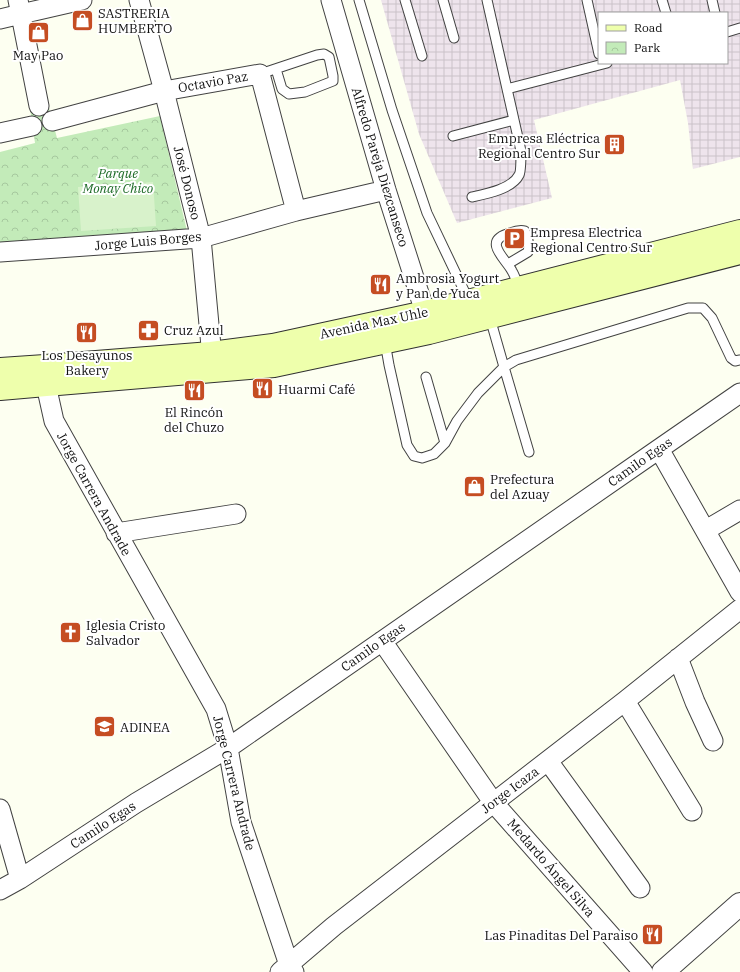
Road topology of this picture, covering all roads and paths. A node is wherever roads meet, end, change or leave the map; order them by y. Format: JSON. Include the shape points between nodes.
{"nodes":[{"id":1,"x":82,"y":0,"type":"edge"},
{"id":2,"x":139,"y":0,"type":"edge"},
{"id":3,"x":331,"y":0,"type":"edge"},
{"id":4,"x":359,"y":0,"type":"edge"},
{"id":5,"x":405,"y":0,"type":"edge"},
{"id":6,"x":443,"y":0,"type":"edge"},
{"id":7,"x":487,"y":0,"type":"edge"},
{"id":8,"x":587,"y":0,"type":"edge"},
{"id":9,"x":662,"y":0,"type":"edge"},
{"id":10,"x":712,"y":0,"type":"edge"},
{"id":11,"x":19,"y":7,"type":"edge"},
{"id":12,"x":666,"y":12,"type":"edge"},
{"id":13,"x":715,"y":12,"type":"edge"},
{"id":14,"x":0,"y":19,"type":"edge"},
{"id":15,"x":740,"y":28,"type":"edge"},
{"id":16,"x":728,"y":32,"type":"edge"},
{"id":17,"x":454,"y":38,"type":"dead end"},
{"id":18,"x":598,"y":50,"type":"edge"},
{"id":19,"x":422,"y":56,"type":"dead end"},
{"id":20,"x":339,"y":63,"type":"junction"},
{"id":21,"x":603,"y":64,"type":"edge"},
{"id":22,"x":268,"y":72,"type":"junction"},
{"id":23,"x":507,"y":89,"type":"junction"},
{"id":24,"x":164,"y":90,"type":"junction"},
{"id":25,"x":39,"y":106,"type":"dead end"},
{"id":26,"x":514,"y":120,"type":"junction"},
{"id":27,"x":52,"y":121,"type":"dead end"},
{"id":28,"x":32,"y":126,"type":"dead end"},
{"id":29,"x":0,"y":133,"type":"edge"},
{"id":30,"x":453,"y":136,"type":"dead end"},
{"id":31,"x":386,"y":190,"type":"junction"},
{"id":32,"x":472,"y":197,"type":"dead end"},
{"id":33,"x":296,"y":211,"type":"junction"},
{"id":34,"x":740,"y":231,"type":"edge"},
{"id":35,"x":201,"y":238,"type":"junction"},
{"id":36,"x":0,"y":252,"type":"edge"},
{"id":37,"x":740,"y":253,"type":"edge"},
{"id":38,"x":508,"y":264,"type":"dead end"},
{"id":39,"x":519,"y":288,"type":"junction"},
{"id":40,"x":469,"y":301,"type":"junction"},
{"id":41,"x":424,"y":312,"type":"junction"},
{"id":42,"x":490,"y":318,"type":"junction"},
{"id":43,"x":429,"y":333,"type":"junction"},
{"id":44,"x":385,"y":342,"type":"junction"},
{"id":45,"x":740,"y":360,"type":"edge"},
{"id":46,"x":212,"y":362,"type":"junction"},
{"id":47,"x":504,"y":367,"type":"junction"},
{"id":48,"x":0,"y":369,"type":"edge"},
{"id":49,"x":46,"y":376,"type":"junction"},
{"id":50,"x":426,"y":377,"type":"dead end"},
{"id":51,"x":0,"y":388,"type":"edge"},
{"id":52,"x":740,"y":393,"type":"edge"},
{"id":53,"x":444,"y":443,"type":"junction"},
{"id":54,"x":659,"y":448,"type":"junction"},
{"id":55,"x":529,"y":452,"type":"dead end"},
{"id":56,"x":740,"y":510,"type":"edge"},
{"id":57,"x":236,"y":514,"type":"dead end"},
{"id":58,"x":706,"y":530,"type":"junction"},
{"id":59,"x":116,"y":533,"type":"junction"},
{"id":60,"x":740,"y":592,"type":"edge"},
{"id":61,"x":740,"y":609,"type":"edge"},
{"id":62,"x":382,"y":641,"type":"junction"},
{"id":63,"x":678,"y":658,"type":"junction"},
{"id":64,"x":625,"y":701,"type":"junction"},
{"id":65,"x":713,"y":742,"type":"dead end"},
{"id":66,"x":228,"y":748,"type":"junction"},
{"id":67,"x":548,"y":761,"type":"junction"},
{"id":68,"x":493,"y":802,"type":"junction"},
{"id":69,"x":0,"y":810,"type":"edge"},
{"id":70,"x":692,"y":810,"type":"dead end"},
{"id":71,"x":20,"y":879,"type":"junction"},
{"id":72,"x":640,"y":888,"type":"dead end"},
{"id":73,"x":0,"y":890,"type":"edge"},
{"id":74,"x":740,"y":904,"type":"edge"},
{"id":75,"x":288,"y":970,"type":"edge"},
{"id":76,"x":643,"y":972,"type":"edge"},
{"id":77,"x":663,"y":972,"type":"edge"}],
"edges":[{"from":1,"to":11,"type":"street"},
{"from":2,"to":24,"type":"street","name":"José Donoso"},
{"from":3,"to":20,"type":"street","name":"Alfredo Pareja Diezcanseco"},
{"from":4,"to":40,"type":"lane","via":[[392,110],[427,213]]},
{"from":5,"to":19,"type":"lane"},
{"from":6,"to":17,"type":"lane"},
{"from":7,"to":23,"type":"lane"},
{"from":8,"to":18,"type":"lane"},
{"from":9,"to":12,"type":"lane"},
{"from":10,"to":13,"type":"lane"},
{"from":11,"to":14,"type":"street"},
{"from":11,"to":25,"type":"street"},
{"from":15,"to":16,"type":"lane"},
{"from":20,"to":22,"type":"lane","via":[[324,54]]},
{"from":20,"to":22,"type":"lane","via":[[333,81],[305,92],[289,94]]},
{"from":20,"to":31,"type":"street","name":"Alfredo Pareja Diezcanseco"},
{"from":21,"to":23,"type":"lane"},
{"from":22,"to":24,"type":"street","name":"Octavio Paz"},
{"from":22,"to":33,"type":"street","name":"Octavio Paz"},
{"from":23,"to":26,"type":"lane"},
{"from":24,"to":27,"type":"street","name":"Octavio Paz"},
{"from":24,"to":35,"type":"street","name":"José Donoso"},
{"from":26,"to":30,"type":"lane"},
{"from":26,"to":32,"type":"lane","via":[[521,150],[519,175],[510,185],[489,194]]},
{"from":28,"to":29,"type":"street"},
{"from":31,"to":33,"type":"street","name":"Jorge Luis Borges"},
{"from":31,"to":41,"type":"street","name":"Alfredo Pareja Diezcanseco"},
{"from":33,"to":35,"type":"street","name":"Jorge Luis Borges"},
{"from":34,"to":39,"type":"main road","name":"Avenida Max Uhle"},
{"from":35,"to":36,"type":"street","name":"Jorge Luis Borges"},
{"from":35,"to":46,"type":"street","name":"José Donoso"},
{"from":37,"to":42,"type":"main road","name":"Avenida Max Uhle"},
{"from":38,"to":39,"type":"lane"},
{"from":39,"to":40,"type":"main road","name":"Avenida Max Uhle"},
{"from":40,"to":41,"type":"main road","name":"Avenida Max Uhle"},
{"from":41,"to":43,"type":"street","name":"Alfredo Pareja Diezcanseco"},
{"from":41,"to":46,"type":"main road","name":"Avenida Max Uhle","via":[[273,345]]},
{"from":42,"to":43,"type":"main road","name":"Avenida Max Uhle"},
{"from":42,"to":47,"type":"lane"},
{"from":43,"to":44,"type":"main road","name":"Avenida Max Uhle"},
{"from":44,"to":46,"type":"main road","name":"Avenida Max Uhle","via":[[274,366]]},
{"from":44,"to":53,"type":"lane","via":[[407,445],[414,456],[422,458],[434,454]]},
{"from":45,"to":47,"type":"lane","via":[[735,361],[731,358],[712,318],[704,308],[688,308],[516,360]]},
{"from":46,"to":49,"type":"main road","name":"Avenida Max Uhle"},
{"from":47,"to":53,"type":"lane","via":[[478,392]]},
{"from":47,"to":55,"type":"lane"},
{"from":48,"to":49,"type":"main road","name":"Avenida Max Uhle"},
{"from":49,"to":51,"type":"main road","name":"Avenida Max Uhle"},
{"from":49,"to":59,"type":"street","name":"Jorge Carrera Andrade","via":[[54,421]]},
{"from":50,"to":53,"type":"lane"},
{"from":52,"to":54,"type":"street","name":"Camilo Egas"},
{"from":54,"to":58,"type":"street"},
{"from":54,"to":62,"type":"street","name":"Camilo Egas"},
{"from":56,"to":58,"type":"street"},
{"from":57,"to":59,"type":"street"},
{"from":58,"to":60,"type":"street"},
{"from":59,"to":66,"type":"street","name":"Jorge Carrera Andrade","via":[[216,710]]},
{"from":61,"to":63,"type":"street","name":"Jorge Icaza"},
{"from":62,"to":66,"type":"street","name":"Camilo Egas"},
{"from":62,"to":68,"type":"street","name":"Medardo Ángel Silva"},
{"from":63,"to":64,"type":"street","name":"Jorge Icaza"},
{"from":63,"to":65,"type":"street"},
{"from":64,"to":67,"type":"street","name":"Jorge Icaza"},
{"from":64,"to":70,"type":"street"},
{"from":66,"to":71,"type":"street","name":"Camilo Egas","via":[[136,803]]},
{"from":66,"to":75,"type":"street","name":"Jorge Carrera Andrade","via":[[241,822]]},
{"from":67,"to":68,"type":"street","name":"Jorge Icaza"},
{"from":67,"to":72,"type":"street"},
{"from":68,"to":75,"type":"street","name":"Jorge Icaza","via":[[334,926]]},
{"from":68,"to":76,"type":"street","name":"Medardo Ángel Silva"},
{"from":69,"to":71,"type":"street"},
{"from":71,"to":73,"type":"street","name":"Camilo Egas"},
{"from":74,"to":77,"type":"street"}]}
